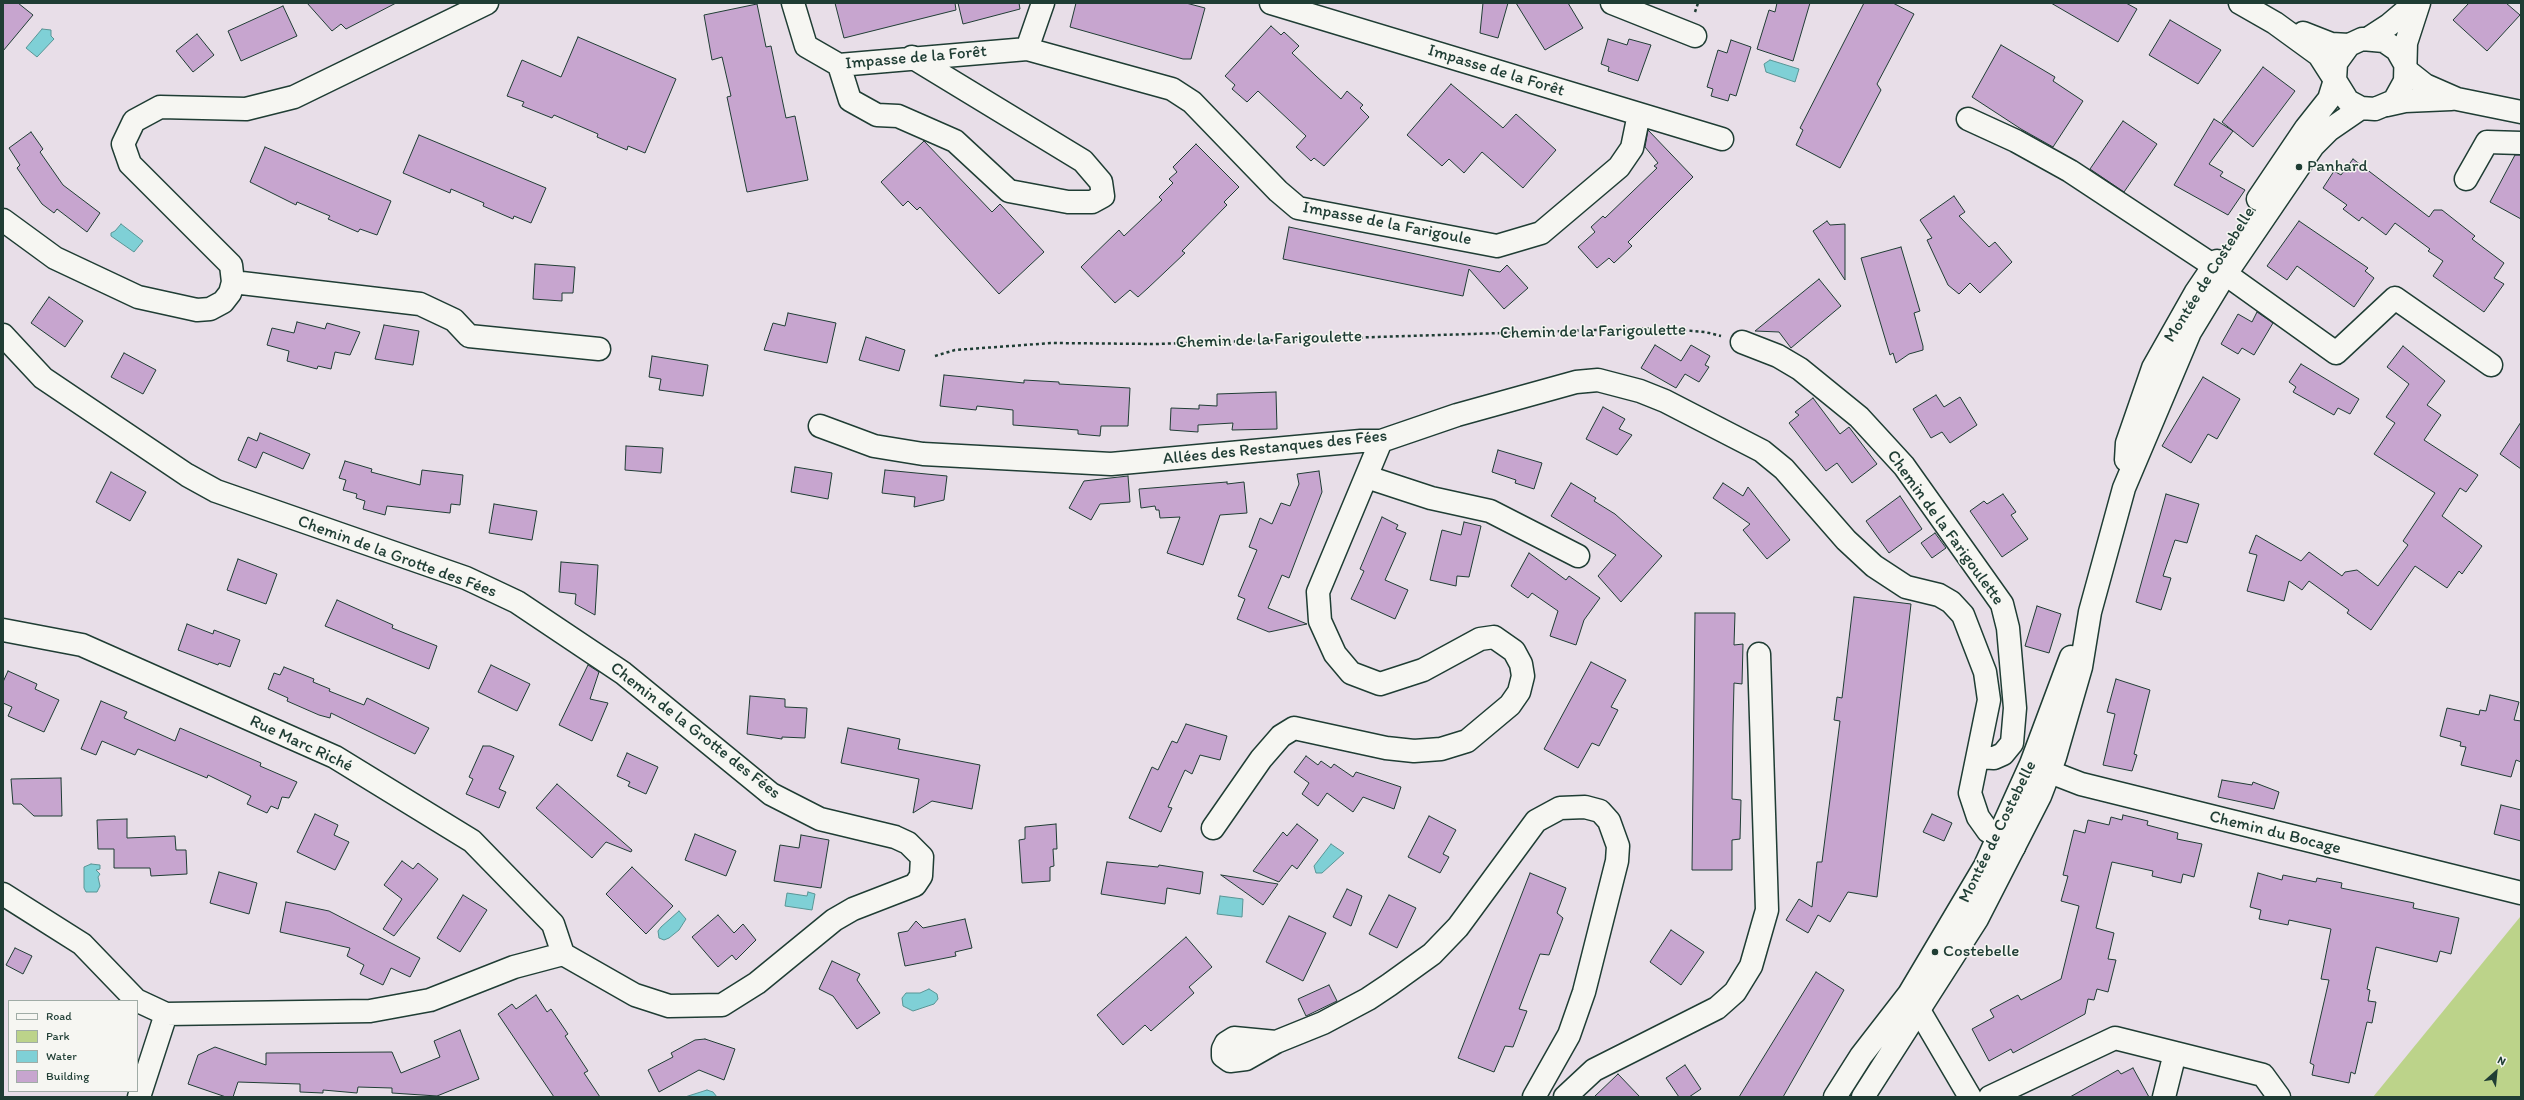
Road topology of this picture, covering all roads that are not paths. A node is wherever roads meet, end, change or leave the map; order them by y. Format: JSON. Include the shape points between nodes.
{"nodes":[{"id":1,"x":487,"y":3,"type":"edge"},
{"id":2,"x":792,"y":3,"type":"edge"},
{"id":3,"x":1044,"y":3,"type":"edge"},
{"id":4,"x":1271,"y":3,"type":"edge"},
{"id":5,"x":1612,"y":3,"type":"edge"},
{"id":6,"x":2240,"y":3,"type":"edge"},
{"id":7,"x":2415,"y":3,"type":"edge"},
{"id":8,"x":2419,"y":3,"type":"edge"},
{"id":9,"x":2275,"y":23,"type":"junction"},
{"id":10,"x":1695,"y":36,"type":"dead end"},
{"id":11,"x":2359,"y":42,"type":"junction"},
{"id":12,"x":1027,"y":48,"type":"junction"},
{"id":13,"x":912,"y":57,"type":"junction"},
{"id":14,"x":839,"y":65,"type":"junction"},
{"id":15,"x":2406,"y":67,"type":"junction"},
{"id":16,"x":2335,"y":80,"type":"junction"},
{"id":17,"x":2457,"y":99,"type":"junction"},
{"id":18,"x":2387,"y":105,"type":"junction"},
{"id":19,"x":2361,"y":108,"type":"junction"},
{"id":20,"x":2521,"y":112,"type":"edge"},
{"id":21,"x":1639,"y":114,"type":"junction"},
{"id":22,"x":1968,"y":119,"type":"dead end"},
{"id":23,"x":1722,"y":139,"type":"dead end"},
{"id":24,"x":2521,"y":143,"type":"edge"},
{"id":25,"x":2466,"y":179,"type":"dead end"},
{"id":26,"x":3,"y":220,"type":"edge"},
{"id":27,"x":2220,"y":270,"type":"junction"},
{"id":28,"x":233,"y":282,"type":"junction"},
{"id":29,"x":3,"y":335,"type":"edge"},
{"id":30,"x":1742,"y":342,"type":"road end"},
{"id":31,"x":599,"y":349,"type":"dead end"},
{"id":32,"x":2491,"y":365,"type":"dead end"},
{"id":33,"x":820,"y":426,"type":"dead end"},
{"id":34,"x":1381,"y":441,"type":"junction"},
{"id":35,"x":1367,"y":477,"type":"junction"},
{"id":36,"x":1578,"y":556,"type":"dead end"},
{"id":37,"x":3,"y":630,"type":"edge"},
{"id":38,"x":1759,"y":654,"type":"dead end"},
{"id":39,"x":1978,"y":757,"type":"junction"},
{"id":40,"x":2040,"y":768,"type":"junction"},
{"id":41,"x":1213,"y":828,"type":"dead end"},
{"id":42,"x":2007,"y":843,"type":"junction"},
{"id":43,"x":2521,"y":892,"type":"edge"},
{"id":44,"x":3,"y":894,"type":"edge"},
{"id":45,"x":563,"y":954,"type":"junction"},
{"id":46,"x":136,"y":1000,"type":"edge"},
{"id":47,"x":138,"y":1001,"type":"edge"},
{"id":48,"x":1914,"y":1002,"type":"junction"},
{"id":49,"x":166,"y":1014,"type":"junction"},
{"id":50,"x":1276,"y":1042,"type":"dead end"},
{"id":51,"x":2176,"y":1053,"type":"junction"},
{"id":52,"x":139,"y":1097,"type":"edge"},
{"id":53,"x":1534,"y":1097,"type":"edge"},
{"id":54,"x":1565,"y":1097,"type":"edge"},
{"id":55,"x":1835,"y":1097,"type":"edge"},
{"id":56,"x":1863,"y":1097,"type":"edge"},
{"id":57,"x":1970,"y":1097,"type":"edge"},
{"id":58,"x":1990,"y":1097,"type":"edge"},
{"id":59,"x":2164,"y":1097,"type":"edge"},
{"id":60,"x":2279,"y":1097,"type":"edge"}],
"edges":[{"from":1,"to":28,"type":"street","via":[[294,97],[246,109],[160,107],[134,121],[123,144],[130,164],[231,265]]},
{"from":2,"to":14,"type":"street","name":"Impasse de la Forêt","via":[[806,46]]},
{"from":3,"to":12,"type":"street"},
{"from":4,"to":21,"type":"street","name":"Impasse de la Forêt"},
{"from":5,"to":10,"type":"street"},
{"from":6,"to":9,"type":"street"},
{"from":7,"to":11,"type":"street","name":"Montée de Costebelle","via":[[2389,25]]},
{"from":8,"to":15,"type":"street","via":[[2408,34]]},
{"from":9,"to":11,"type":"street","via":[[2322,42]]},
{"from":9,"to":16,"type":"street","via":[[2319,55]]},
{"from":11,"to":15,"type":"street","via":[[2384,41],[2391,45]]},
{"from":11,"to":16,"type":"street","name":"Montée de Costebelle","via":[[2336,63]]},
{"from":12,"to":13,"type":"street","name":"Impasse de la Forêt"},
{"from":12,"to":21,"type":"street","name":"Impasse de la Farigoule","via":[[1172,89],[1192,102],[1278,191],[1298,208],[1497,246],[1541,233],[1620,168],[1632,148]]},
{"from":13,"to":14,"type":"street","name":"Impasse de la Forêt"},
{"from":13,"to":14,"type":"street","via":[[1083,161],[1101,182],[1103,196],[1092,202],[1068,202],[1009,191],[955,140],[898,116],[877,115],[850,100]]},
{"from":15,"to":17,"type":"street","via":[[2425,85]]},
{"from":15,"to":18,"type":"street","via":[[2403,89],[2394,101]]},
{"from":16,"to":19,"type":"street","via":[[2348,101]]},
{"from":16,"to":27,"type":"street","name":"Montée de Costebelle","via":[[2329,99],[2286,157]]},
{"from":17,"to":18,"type":"street","via":[[2405,101]]},
{"from":17,"to":20,"type":"street"},
{"from":18,"to":19,"type":"street","via":[[2375,109]]},
{"from":19,"to":27,"type":"street","name":"Montée de Costebelle","via":[[2329,130],[2313,146]]},
{"from":21,"to":23,"type":"street","name":"Impasse de la Forêt"},
{"from":22,"to":27,"type":"street","via":[[2016,141],[2070,171]]},
{"from":24,"to":25,"type":"street","via":[[2487,142]]},
{"from":26,"to":28,"type":"street","via":[[55,258],[138,297],[197,310],[210,309],[223,302],[230,293]]},
{"from":27,"to":32,"type":"street","via":[[2336,353],[2395,298]]},
{"from":27,"to":40,"type":"street","name":"Montée de Costebelle","via":[[2190,332],[2124,488],[2090,612],[2069,660]]},
{"from":28,"to":31,"type":"street","via":[[420,304],[454,320],[470,336]]},
{"from":29,"to":45,"type":"street","name":"Chemin de la Grotte des Fées","via":[[43,378],[187,475],[216,490],[466,578],[517,602],[623,673],[771,794],[820,819],[895,837],[908,843],[922,857],[921,876],[915,885],[834,920],[757,984],[722,1005],[669,1006],[635,995]]},
{"from":30,"to":39,"type":"street","name":"Chemin de la Farigoulette","via":[[1778,356],[1800,369],[1859,417],[1904,466],[2002,604],[2008,628],[2015,708],[2012,743],[2003,754],[1994,758]]},
{"from":33,"to":34,"type":"street","name":"Allées des Restanques des Fées","via":[[874,446],[923,454],[1111,464],[1361,440]]},
{"from":34,"to":35,"type":"street"},
{"from":34,"to":39,"type":"street","name":"Allées des Restanques des Fées","via":[[1519,397],[1576,382],[1598,380],[1619,384],[1666,401],[1748,443],[1784,469],[1846,540],[1874,566],[1906,587],[1938,595],[1951,602],[1963,615],[1985,672],[1988,700]]},
{"from":35,"to":36,"type":"street","via":[[1431,498],[1490,512]]},
{"from":35,"to":41,"type":"street","via":[[1318,592],[1320,621],[1335,654],[1351,673],[1380,684],[1423,670],[1480,639],[1494,637],[1514,651],[1521,664],[1523,676],[1519,692],[1510,706],[1467,741],[1441,749],[1414,751],[1386,748],[1294,728],[1281,736],[1261,759]]},
{"from":37,"to":45,"type":"street","name":"Rue Marc Riché","via":[[82,645],[335,757],[472,841],[553,924]]},
{"from":38,"to":54,"type":"street","via":[[1767,910],[1751,966],[1735,992],[1717,1008],[1594,1070]]},
{"from":39,"to":42,"type":"street","name":"Allées des Restanques des Fées","via":[[1970,793],[1982,824]]},
{"from":40,"to":42,"type":"street","name":"Montée de Costebelle"},
{"from":40,"to":43,"type":"street","name":"Chemin du Bocage","via":[[2081,784],[2193,813]]},
{"from":42,"to":48,"type":"street","name":"Montée de Costebelle","via":[[1985,866],[1950,928]]},
{"from":44,"to":46,"type":"street","via":[[82,944]]},
{"from":45,"to":49,"type":"street","via":[[514,967],[430,1000],[370,1011]]},
{"from":47,"to":49,"type":"street"},
{"from":48,"to":55,"type":"street","name":"Montée de Costebelle","via":[[1861,1056]]},
{"from":48,"to":56,"type":"street","name":"Montée de Costebelle"},
{"from":48,"to":57,"type":"street"},
{"from":49,"to":52,"type":"street"},
{"from":50,"to":53,"type":"street","via":[[1323,1023],[1368,999],[1415,967],[1458,928],[1536,821],[1560,808],[1585,807],[1600,812],[1609,821],[1618,846],[1617,862],[1584,992],[1569,1035]]},
{"from":51,"to":58,"type":"street","via":[[2115,1038]]},
{"from":51,"to":59,"type":"street"},
{"from":51,"to":60,"type":"street","via":[[2263,1074]]}]}
